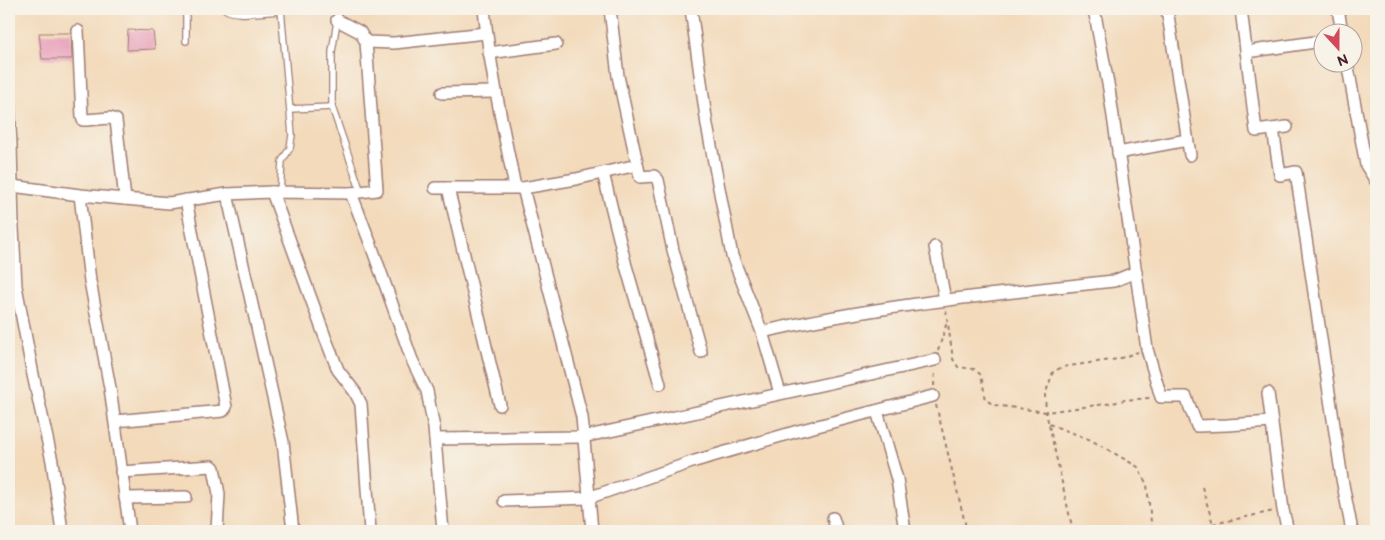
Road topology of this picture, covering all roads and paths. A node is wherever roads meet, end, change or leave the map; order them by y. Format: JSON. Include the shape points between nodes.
{"nodes":[{"id":1,"x":186,"y":9,"type":"edge"},
{"id":2,"x":225,"y":9,"type":"edge"},
{"id":3,"x":484,"y":9,"type":"edge"},
{"id":4,"x":610,"y":9,"type":"edge"},
{"id":5,"x":692,"y":9,"type":"edge"},
{"id":6,"x":1094,"y":9,"type":"edge"},
{"id":7,"x":1167,"y":9,"type":"edge"},
{"id":8,"x":1241,"y":9,"type":"edge"},
{"id":9,"x":1338,"y":9,"type":"edge"},
{"id":10,"x":282,"y":10,"type":"edge"},
{"id":11,"x":338,"y":15,"type":"edge"},
{"id":12,"x":1340,"y":22,"type":"edge"},
{"id":13,"x":78,"y":32,"type":"dead end"},
{"id":14,"x":486,"y":33,"type":"junction"},
{"id":15,"x":186,"y":42,"type":"dead end"},
{"id":16,"x":366,"y":42,"type":"junction"},
{"id":17,"x":1312,"y":42,"type":"edge"},
{"id":18,"x":556,"y":44,"type":"dead end"},
{"id":19,"x":490,"y":52,"type":"junction"},
{"id":20,"x":1246,"y":52,"type":"junction"},
{"id":21,"x":1349,"y":72,"type":"edge"},
{"id":22,"x":442,"y":92,"type":"dead end"},
{"id":23,"x":496,"y":92,"type":"junction"},
{"id":24,"x":9,"y":106,"type":"edge"},
{"id":25,"x":332,"y":107,"type":"junction"},
{"id":26,"x":290,"y":109,"type":"junction"},
{"id":27,"x":1287,"y":127,"type":"dead end"},
{"id":28,"x":1273,"y":129,"type":"junction"},
{"id":29,"x":1188,"y":140,"type":"junction"},
{"id":30,"x":1118,"y":153,"type":"junction"},
{"id":31,"x":1190,"y":154,"type":"dead end"},
{"id":32,"x":637,"y":165,"type":"junction"},
{"id":33,"x":603,"y":173,"type":"junction"},
{"id":34,"x":1376,"y":181,"type":"edge"},
{"id":35,"x":12,"y":186,"type":"junction"},
{"id":36,"x":435,"y":188,"type":"dead end"},
{"id":37,"x":448,"y":188,"type":"junction"},
{"id":38,"x":519,"y":188,"type":"junction"},
{"id":39,"x":276,"y":192,"type":"junction"},
{"id":40,"x":356,"y":193,"type":"junction"},
{"id":41,"x":227,"y":194,"type":"junction"},
{"id":42,"x":80,"y":195,"type":"junction"},
{"id":43,"x":125,"y":199,"type":"junction"},
{"id":44,"x":186,"y":200,"type":"junction"},
{"id":45,"x":935,"y":247,"type":"dead end"},
{"id":46,"x":1136,"y":272,"type":"junction"},
{"id":47,"x":945,"y":300,"type":"junction"},
{"id":48,"x":948,"y":320,"type":"junction"},
{"id":49,"x":762,"y":332,"type":"junction"},
{"id":50,"x":1147,"y":349,"type":"junction"},
{"id":51,"x":701,"y":352,"type":"dead end"},
{"id":52,"x":935,"y":360,"type":"junction"},
{"id":53,"x":660,"y":384,"type":"dead end"},
{"id":54,"x":780,"y":393,"type":"junction"},
{"id":55,"x":1268,"y":393,"type":"dead end"},
{"id":56,"x":933,"y":396,"type":"junction"},
{"id":57,"x":1162,"y":398,"type":"junction"},
{"id":58,"x":500,"y":405,"type":"dead end"},
{"id":59,"x":877,"y":411,"type":"junction"},
{"id":60,"x":1046,"y":412,"type":"junction"},
{"id":61,"x":115,"y":421,"type":"junction"},
{"id":62,"x":1272,"y":422,"type":"junction"},
{"id":63,"x":1049,"y":424,"type":"junction"},
{"id":64,"x":583,"y":437,"type":"junction"},
{"id":65,"x":435,"y":439,"type":"junction"},
{"id":66,"x":122,"y":472,"type":"junction"},
{"id":67,"x":1202,"y":487,"type":"dead end"},
{"id":68,"x":186,"y":497,"type":"dead end"},
{"id":69,"x":125,"y":498,"type":"junction"},
{"id":70,"x":588,"y":498,"type":"junction"},
{"id":71,"x":504,"y":501,"type":"dead end"},
{"id":72,"x":1283,"y":510,"type":"junction"},
{"id":73,"x":833,"y":518,"type":"dead end"},
{"id":74,"x":1212,"y":524,"type":"junction"},
{"id":75,"x":62,"y":531,"type":"edge"},
{"id":76,"x":130,"y":531,"type":"edge"},
{"id":77,"x":217,"y":531,"type":"edge"},
{"id":78,"x":293,"y":531,"type":"edge"},
{"id":79,"x":370,"y":531,"type":"edge"},
{"id":80,"x":443,"y":531,"type":"edge"},
{"id":81,"x":592,"y":531,"type":"edge"},
{"id":82,"x":838,"y":531,"type":"edge"},
{"id":83,"x":905,"y":531,"type":"edge"},
{"id":84,"x":967,"y":531,"type":"edge"},
{"id":85,"x":1072,"y":531,"type":"edge"},
{"id":86,"x":1152,"y":531,"type":"edge"},
{"id":87,"x":1213,"y":531,"type":"edge"},
{"id":88,"x":1288,"y":531,"type":"edge"},
{"id":89,"x":1352,"y":531,"type":"edge"}],
"edges":[{"from":1,"to":15,"type":"lane"},
{"from":2,"to":10,"type":"lane","via":[[235,13]]},
{"from":3,"to":14,"type":"street"},
{"from":4,"to":32,"type":"street","via":[[618,76]]},
{"from":5,"to":49,"type":"street","via":[[707,125],[732,256]]},
{"from":6,"to":30,"type":"street"},
{"from":7,"to":29,"type":"street"},
{"from":8,"to":20,"type":"street"},
{"from":9,"to":12,"type":"street"},
{"from":10,"to":26,"type":"lane"},
{"from":11,"to":16,"type":"street","via":[[360,32]]},
{"from":11,"to":25,"type":"lane","via":[[331,64]]},
{"from":13,"to":43,"type":"street","via":[[82,117],[83,120],[116,120]]},
{"from":14,"to":16,"type":"street","via":[[394,43]]},
{"from":14,"to":19,"type":"street"},
{"from":16,"to":40,"type":"street","via":[[377,190]]},
{"from":17,"to":20,"type":"street"},
{"from":18,"to":19,"type":"street"},
{"from":19,"to":23,"type":"street"},
{"from":20,"to":28,"type":"street","via":[[1256,131]]},
{"from":21,"to":34,"type":"street","via":[[1366,165]]},
{"from":22,"to":23,"type":"street"},
{"from":23,"to":38,"type":"street"},
{"from":24,"to":35,"type":"street"},
{"from":25,"to":26,"type":"lane"},
{"from":25,"to":40,"type":"lane"},
{"from":26,"to":39,"type":"lane","via":[[290,148],[282,161]]},
{"from":27,"to":28,"type":"street"},
{"from":28,"to":89,"type":"street","via":[[1280,175],[1296,172]]},
{"from":29,"to":30,"type":"street"},
{"from":29,"to":31,"type":"street"},
{"from":30,"to":46,"type":"street"},
{"from":32,"to":33,"type":"street"},
{"from":32,"to":51,"type":"street","via":[[640,177],[654,176],[658,180]]},
{"from":33,"to":38,"type":"street"},
{"from":33,"to":53,"type":"street"},
{"from":35,"to":42,"type":"street"},
{"from":35,"to":75,"type":"street","via":[[16,286],[52,461]]},
{"from":36,"to":37,"type":"street"},
{"from":37,"to":38,"type":"street"},
{"from":37,"to":58,"type":"street"},
{"from":38,"to":64,"type":"street","via":[[576,391]]},
{"from":39,"to":40,"type":"street"},
{"from":39,"to":41,"type":"street"},
{"from":39,"to":79,"type":"street","via":[[338,370],[361,404]]},
{"from":40,"to":65,"type":"street","via":[[412,360],[427,391]]},
{"from":41,"to":44,"type":"street"},
{"from":41,"to":78,"type":"street","via":[[282,442]]},
{"from":42,"to":43,"type":"street"},
{"from":42,"to":61,"type":"street","via":[[90,281]]},
{"from":43,"to":44,"type":"street","via":[[169,203]]},
{"from":44,"to":61,"type":"street","via":[[226,407],[223,411]]},
{"from":45,"to":47,"type":"street"},
{"from":46,"to":47,"type":"street","via":[[1114,281]]},
{"from":46,"to":50,"type":"street"},
{"from":47,"to":48,"type":"path"},
{"from":47,"to":49,"type":"street"},
{"from":48,"to":52,"type":"path"},
{"from":48,"to":60,"type":"path","via":[[953,359],[958,367],[974,369],[981,374],[986,400],[994,405]]},
{"from":49,"to":54,"type":"street"},
{"from":50,"to":57,"type":"street"},
{"from":50,"to":60,"type":"path","via":[[1118,359],[1062,366],[1052,372],[1045,395]]},
{"from":52,"to":54,"type":"street"},
{"from":52,"to":56,"type":"path"},
{"from":54,"to":64,"type":"street"},
{"from":55,"to":62,"type":"street"},
{"from":56,"to":59,"type":"street"},
{"from":56,"to":84,"type":"path"},
{"from":57,"to":60,"type":"path","via":[[1124,400]]},
{"from":57,"to":62,"type":"street","via":[[1186,397],[1197,426]]},
{"from":59,"to":70,"type":"street","via":[[694,461]]},
{"from":59,"to":83,"type":"street","via":[[897,479]]},
{"from":60,"to":63,"type":"path"},
{"from":61,"to":66,"type":"street"},
{"from":62,"to":72,"type":"street"},
{"from":63,"to":85,"type":"path"},
{"from":63,"to":86,"type":"path","via":[[1091,440],[1138,467],[1147,485]]},
{"from":64,"to":65,"type":"street"},
{"from":64,"to":70,"type":"street"},
{"from":65,"to":80,"type":"street"},
{"from":66,"to":69,"type":"street"},
{"from":66,"to":77,"type":"street","via":[[212,466],[219,494]]},
{"from":67,"to":74,"type":"path"},
{"from":68,"to":69,"type":"street"},
{"from":69,"to":76,"type":"street"},
{"from":70,"to":71,"type":"street"},
{"from":70,"to":81,"type":"street"},
{"from":72,"to":74,"type":"path"},
{"from":72,"to":88,"type":"street"},
{"from":73,"to":82,"type":"street"},
{"from":74,"to":87,"type":"path"}]}
